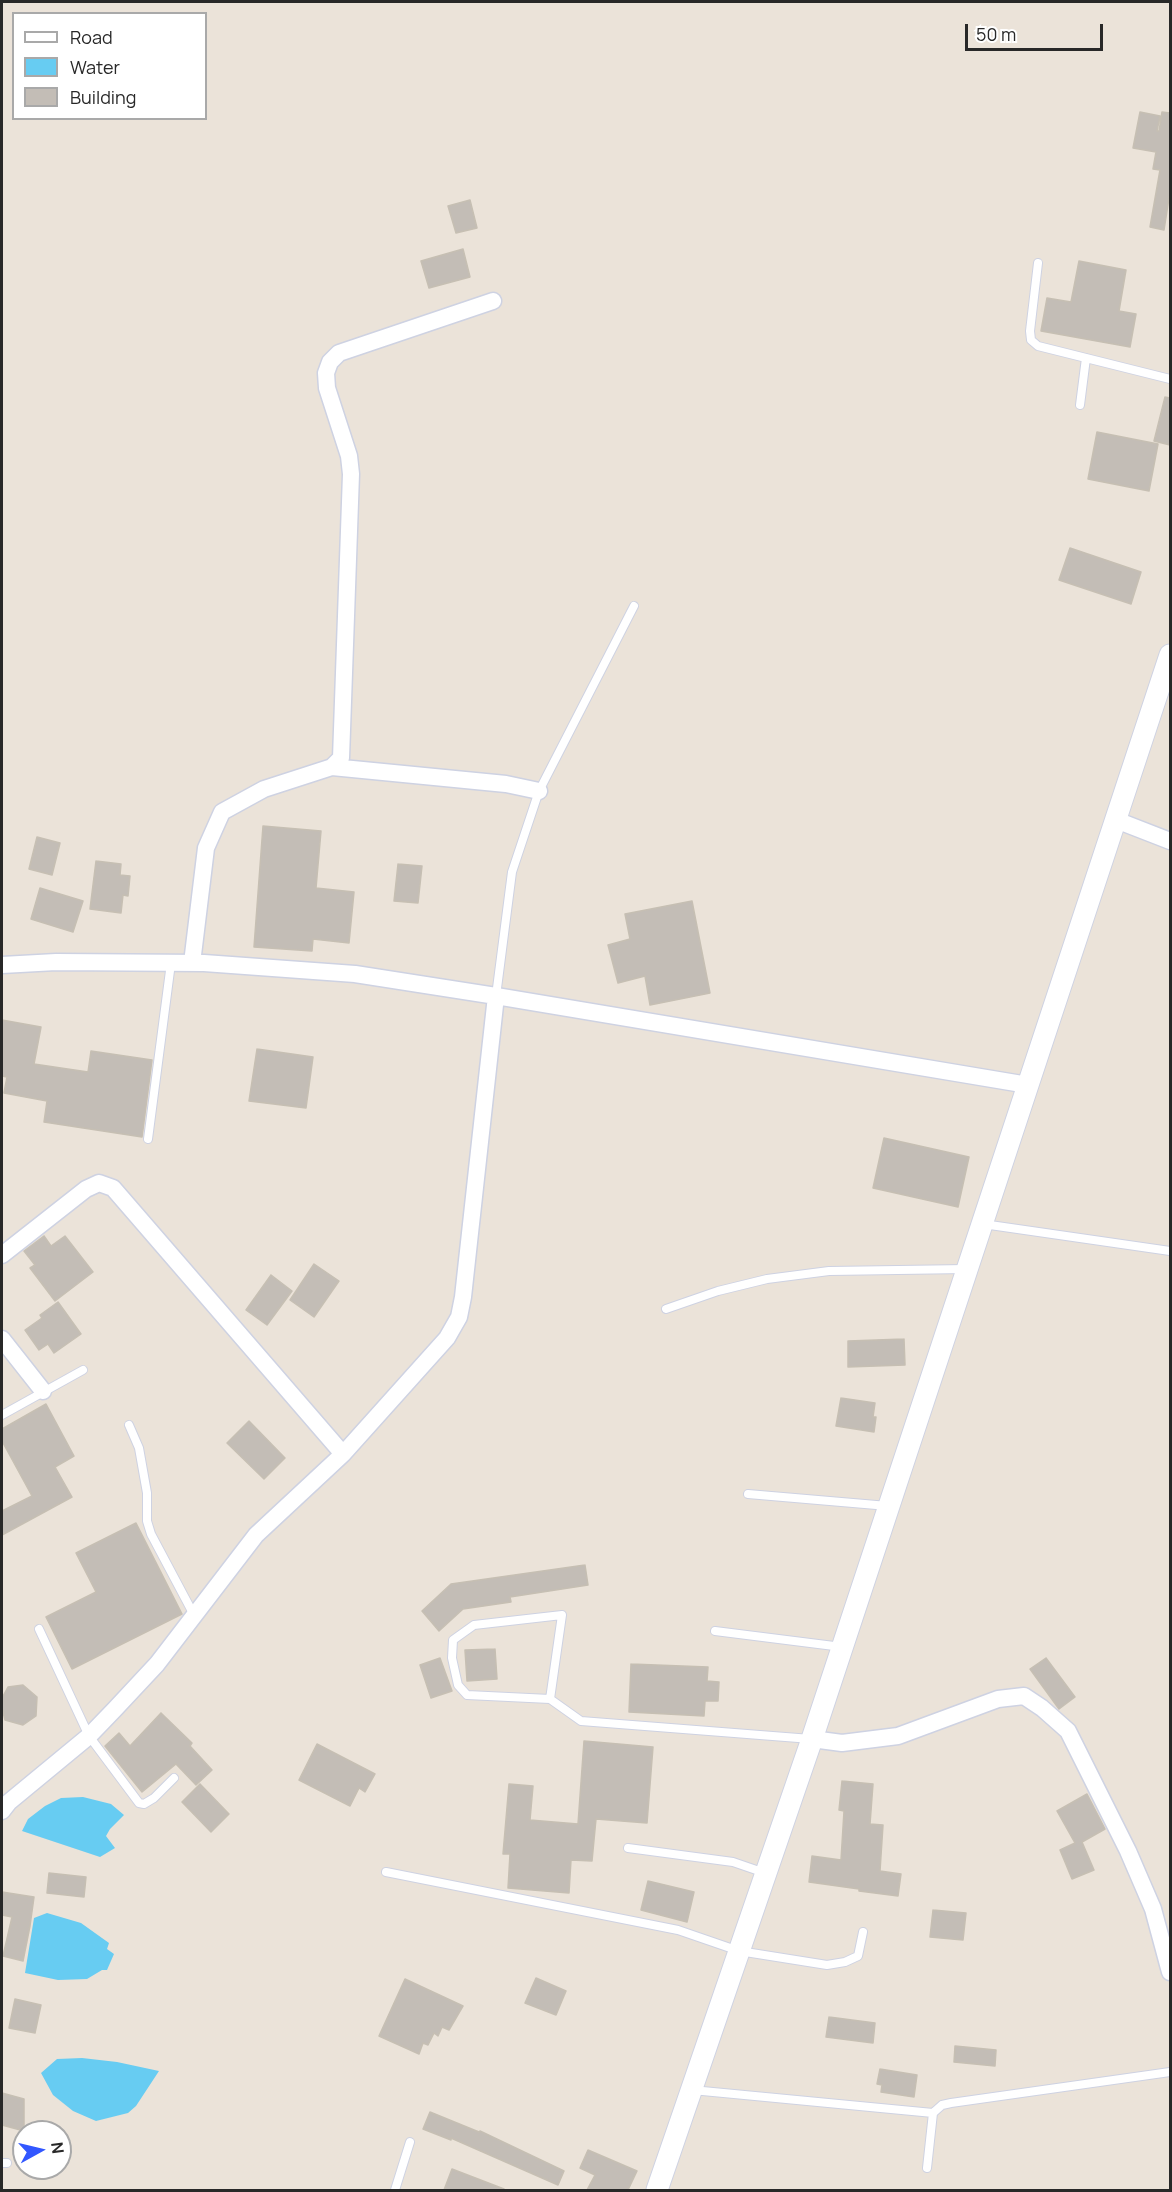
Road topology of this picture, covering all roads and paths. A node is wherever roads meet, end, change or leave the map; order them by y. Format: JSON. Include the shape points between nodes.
{"nodes":[{"id":1,"x":1038,"y":262,"type":"dead end"},
{"id":2,"x":493,"y":301,"type":"dead end"},
{"id":3,"x":1086,"y":358,"type":"junction"},
{"id":4,"x":1170,"y":378,"type":"edge"},
{"id":5,"x":1080,"y":405,"type":"dead end"},
{"id":6,"x":634,"y":606,"type":"dead end"},
{"id":7,"x":1170,"y":655,"type":"edge"},
{"id":8,"x":332,"y":767,"type":"junction"},
{"id":9,"x":539,"y":791,"type":"junction"},
{"id":10,"x":1116,"y":820,"type":"junction"},
{"id":11,"x":1170,"y":841,"type":"edge"},
{"id":12,"x":171,"y":963,"type":"junction"},
{"id":13,"x":192,"y":963,"type":"junction"},
{"id":14,"x":2,"y":965,"type":"edge"},
{"id":15,"x":496,"y":996,"type":"junction"},
{"id":16,"x":1029,"y":1085,"type":"junction"},
{"id":17,"x":148,"y":1139,"type":"dead end"},
{"id":18,"x":982,"y":1224,"type":"junction"},
{"id":19,"x":1170,"y":1251,"type":"edge"},
{"id":20,"x":2,"y":1255,"type":"edge"},
{"id":21,"x":967,"y":1269,"type":"junction"},
{"id":22,"x":666,"y":1309,"type":"dead end"},
{"id":23,"x":2,"y":1340,"type":"edge"},
{"id":24,"x":83,"y":1370,"type":"dead end"},
{"id":25,"x":43,"y":1392,"type":"junction"},
{"id":26,"x":2,"y":1415,"type":"edge"},
{"id":27,"x":129,"y":1425,"type":"dead end"},
{"id":28,"x":344,"y":1454,"type":"junction"},
{"id":29,"x":748,"y":1494,"type":"dead end"},
{"id":30,"x":889,"y":1506,"type":"junction"},
{"id":31,"x":194,"y":1615,"type":"junction"},
{"id":32,"x":39,"y":1629,"type":"dead end"},
{"id":33,"x":715,"y":1631,"type":"dead end"},
{"id":34,"x":842,"y":1647,"type":"junction"},
{"id":35,"x":550,"y":1699,"type":"junction"},
{"id":36,"x":89,"y":1736,"type":"junction"},
{"id":37,"x":812,"y":1739,"type":"junction"},
{"id":38,"x":174,"y":1778,"type":"dead end"},
{"id":39,"x":4,"y":1803,"type":"edge"},
{"id":40,"x":628,"y":1848,"type":"dead end"},
{"id":41,"x":386,"y":1872,"type":"dead end"},
{"id":42,"x":766,"y":1873,"type":"junction"},
{"id":43,"x":1170,"y":1907,"type":"edge"},
{"id":44,"x":1153,"y":1909,"type":"junction"},
{"id":45,"x":863,"y":1932,"type":"dead end"},
{"id":46,"x":739,"y":1951,"type":"junction"},
{"id":47,"x":1170,"y":1972,"type":"edge"},
{"id":48,"x":1170,"y":2072,"type":"edge"},
{"id":49,"x":692,"y":2090,"type":"junction"},
{"id":50,"x":933,"y":2113,"type":"junction"},
{"id":51,"x":410,"y":2142,"type":"dead end"},
{"id":52,"x":927,"y":2168,"type":"dead end"},
{"id":53,"x":395,"y":2190,"type":"edge"},
{"id":54,"x":657,"y":2190,"type":"edge"}],
"edges":[{"from":1,"to":3,"type":"lane","via":[[1031,340],[1038,346]]},
{"from":2,"to":8,"type":"street","via":[[339,353],[326,373],[351,474],[341,758]]},
{"from":3,"to":4,"type":"lane"},
{"from":3,"to":5,"type":"lane"},
{"from":6,"to":9,"type":"lane"},
{"from":7,"to":10,"type":"street"},
{"from":8,"to":9,"type":"street","via":[[506,784]]},
{"from":8,"to":13,"type":"street","via":[[264,789],[222,812],[206,848]]},
{"from":9,"to":15,"type":"lane","via":[[512,872]]},
{"from":10,"to":11,"type":"street"},
{"from":10,"to":16,"type":"street"},
{"from":12,"to":13,"type":"street"},
{"from":12,"to":14,"type":"street"},
{"from":12,"to":17,"type":"lane"},
{"from":13,"to":15,"type":"street","via":[[355,974]]},
{"from":15,"to":16,"type":"street"},
{"from":15,"to":28,"type":"street","via":[[459,1317],[447,1338]]},
{"from":16,"to":18,"type":"street"},
{"from":18,"to":19,"type":"lane"},
{"from":18,"to":21,"type":"street"},
{"from":20,"to":28,"type":"street","via":[[86,1189],[99,1183],[113,1188]]},
{"from":21,"to":22,"type":"lane","via":[[808,1273],[738,1286]]},
{"from":21,"to":30,"type":"street"},
{"from":23,"to":25,"type":"street"},
{"from":24,"to":25,"type":"lane"},
{"from":25,"to":26,"type":"lane"},
{"from":27,"to":31,"type":"lane","via":[[139,1448],[151,1533]]},
{"from":28,"to":31,"type":"street","via":[[256,1535]]},
{"from":29,"to":30,"type":"lane"},
{"from":30,"to":34,"type":"street"},
{"from":31,"to":36,"type":"street","via":[[157,1664]]},
{"from":32,"to":36,"type":"lane"},
{"from":33,"to":34,"type":"lane"},
{"from":34,"to":37,"type":"street"},
{"from":35,"to":35,"type":"lane","via":[[562,1615],[474,1625],[453,1640],[458,1685],[467,1695]]},
{"from":35,"to":37,"type":"lane","via":[[581,1721]]},
{"from":36,"to":38,"type":"lane","via":[[139,1803],[154,1798]]},
{"from":36,"to":39,"type":"street"},
{"from":37,"to":42,"type":"street"},
{"from":37,"to":44,"type":"street","via":[[842,1743],[898,1736],[998,1699],[1024,1696],[1068,1731]]},
{"from":40,"to":42,"type":"lane","via":[[733,1862]]},
{"from":41,"to":46,"type":"lane","via":[[678,1930]]},
{"from":42,"to":46,"type":"street"},
{"from":43,"to":44,"type":"street"},
{"from":44,"to":47,"type":"street"},
{"from":45,"to":46,"type":"lane","via":[[858,1956],[827,1965]]},
{"from":46,"to":49,"type":"street"},
{"from":48,"to":50,"type":"lane","via":[[951,2103]]},
{"from":49,"to":50,"type":"lane"},
{"from":49,"to":54,"type":"street"},
{"from":50,"to":52,"type":"lane"},
{"from":51,"to":53,"type":"lane"}]}
